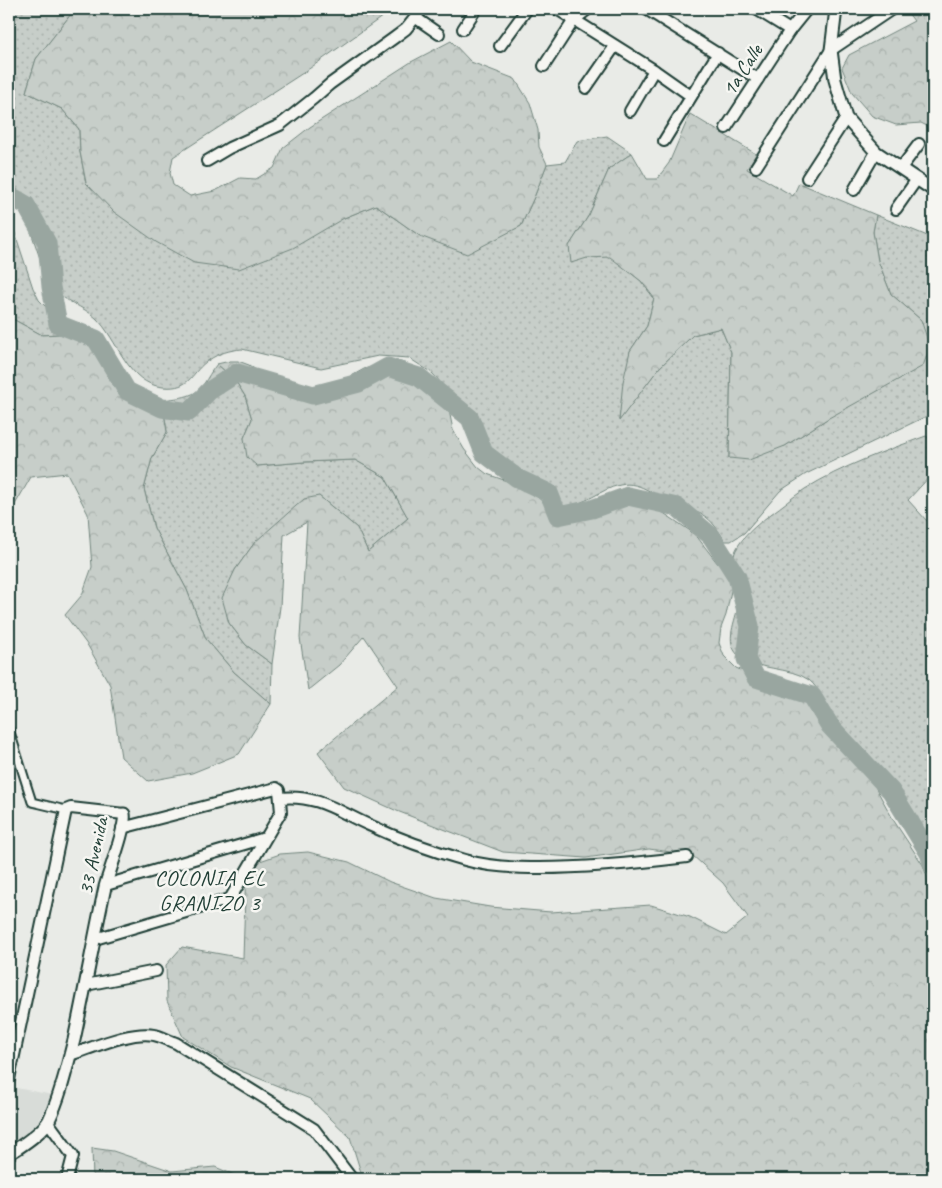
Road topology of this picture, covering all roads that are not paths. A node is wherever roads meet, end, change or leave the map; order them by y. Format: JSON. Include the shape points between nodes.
{"nodes":[{"id":1,"x":422,"y":9,"type":"edge"},
{"id":2,"x":476,"y":9,"type":"edge"},
{"id":3,"x":527,"y":9,"type":"edge"},
{"id":4,"x":557,"y":9,"type":"edge"},
{"id":5,"x":588,"y":9,"type":"edge"},
{"id":6,"x":646,"y":9,"type":"edge"},
{"id":7,"x":756,"y":9,"type":"edge"},
{"id":8,"x":807,"y":9,"type":"edge"},
{"id":9,"x":836,"y":9,"type":"edge"},
{"id":10,"x":892,"y":9,"type":"edge"},
{"id":11,"x":416,"y":18,"type":"junction"},
{"id":12,"x":574,"y":20,"type":"junction"},
{"id":13,"x":463,"y":29,"type":"dead end"},
{"id":14,"x":790,"y":30,"type":"junction"},
{"id":15,"x":439,"y":34,"type":"dead end"},
{"id":16,"x":500,"y":46,"type":"dead end"},
{"id":17,"x":614,"y":46,"type":"junction"},
{"id":18,"x":831,"y":50,"type":"junction"},
{"id":19,"x":718,"y":53,"type":"junction"},
{"id":20,"x":544,"y":66,"type":"dead end"},
{"id":21,"x":654,"y":70,"type":"junction"},
{"id":22,"x":758,"y":79,"type":"junction"},
{"id":23,"x":586,"y":88,"type":"dead end"},
{"id":24,"x":691,"y":96,"type":"junction"},
{"id":25,"x":630,"y":111,"type":"dead end"},
{"id":26,"x":846,"y":118,"type":"junction"},
{"id":27,"x":726,"y":128,"type":"dead end"},
{"id":28,"x":664,"y":142,"type":"dead end"},
{"id":29,"x":919,"y":144,"type":"dead end"},
{"id":30,"x":876,"y":152,"type":"junction"},
{"id":31,"x":207,"y":161,"type":"dead end"},
{"id":32,"x":756,"y":167,"type":"dead end"},
{"id":33,"x":902,"y":168,"type":"junction"},
{"id":34,"x":807,"y":178,"type":"dead end"},
{"id":35,"x":917,"y":179,"type":"junction"},
{"id":36,"x":854,"y":190,"type":"dead end"},
{"id":37,"x":933,"y":190,"type":"edge"},
{"id":38,"x":896,"y":208,"type":"dead end"},
{"id":39,"x":9,"y":729,"type":"edge"},
{"id":40,"x":280,"y":798,"type":"junction"},
{"id":41,"x":66,"y":810,"type":"junction"},
{"id":42,"x":124,"y":814,"type":"joint"},
{"id":43,"x":122,"y":828,"type":"junction"},
{"id":44,"x":265,"y":838,"type":"junction"},
{"id":45,"x":687,"y":857,"type":"dead end"},
{"id":46,"x":106,"y":885,"type":"junction"},
{"id":47,"x":95,"y":939,"type":"junction"},
{"id":48,"x":156,"y":972,"type":"dead end"},
{"id":49,"x":86,"y":984,"type":"junction"},
{"id":50,"x":70,"y":1055,"type":"junction"},
{"id":51,"x":9,"y":1079,"type":"edge"},
{"id":52,"x":48,"y":1122,"type":"junction"},
{"id":53,"x":9,"y":1154,"type":"edge"},
{"id":54,"x":67,"y":1179,"type":"edge"},
{"id":55,"x":352,"y":1179,"type":"edge"}],
"edges":[{"from":1,"to":11,"type":"street"},
{"from":2,"to":13,"type":"street"},
{"from":3,"to":16,"type":"street"},
{"from":4,"to":12,"type":"street"},
{"from":5,"to":12,"type":"street"},
{"from":6,"to":19,"type":"street"},
{"from":7,"to":14,"type":"street"},
{"from":8,"to":14,"type":"street","name":"1a Calle"},
{"from":9,"to":18,"type":"street"},
{"from":10,"to":18,"type":"street"},
{"from":11,"to":15,"type":"street"},
{"from":11,"to":31,"type":"street","via":[[280,125]]},
{"from":12,"to":17,"type":"street"},
{"from":12,"to":20,"type":"street"},
{"from":14,"to":22,"type":"street","name":"1a Calle"},
{"from":17,"to":21,"type":"street"},
{"from":17,"to":23,"type":"street"},
{"from":18,"to":26,"type":"street"},
{"from":18,"to":32,"type":"street"},
{"from":19,"to":22,"type":"street"},
{"from":19,"to":24,"type":"street"},
{"from":21,"to":24,"type":"street"},
{"from":21,"to":25,"type":"street"},
{"from":22,"to":27,"type":"street","name":"1a Calle"},
{"from":24,"to":28,"type":"street"},
{"from":26,"to":30,"type":"street"},
{"from":26,"to":34,"type":"street"},
{"from":29,"to":33,"type":"street"},
{"from":30,"to":33,"type":"street"},
{"from":30,"to":36,"type":"street"},
{"from":33,"to":35,"type":"street"},
{"from":35,"to":37,"type":"street"},
{"from":35,"to":38,"type":"street"},
{"from":39,"to":41,"type":"street","via":[[32,802]]},
{"from":40,"to":43,"type":"street","via":[[276,788]]},
{"from":40,"to":44,"type":"street","via":[[281,812]]},
{"from":40,"to":45,"type":"street","via":[[301,797],[325,803],[370,826],[425,847],[466,861],[504,868],[607,866]]},
{"from":41,"to":42,"type":"street","name":"33 Avenida"},
{"from":41,"to":51,"type":"street","name":"33 Avenida"},
{"from":42,"to":43,"type":"street","name":"33 Avenida"},
{"from":43,"to":46,"type":"street","name":"33 Avenida"},
{"from":44,"to":46,"type":"street"},
{"from":44,"to":47,"type":"street","via":[[230,899]]},
{"from":46,"to":47,"type":"street","name":"33 Avenida"},
{"from":47,"to":49,"type":"street","name":"33 Avenida"},
{"from":48,"to":49,"type":"street"},
{"from":49,"to":50,"type":"street","name":"33 Avenida"},
{"from":50,"to":52,"type":"street","name":"33 Avenida"},
{"from":50,"to":55,"type":"street","via":[[142,1034],[176,1043],[314,1129]]},
{"from":52,"to":53,"type":"street","name":"33 Avenida"},
{"from":52,"to":54,"type":"street","via":[[71,1151]]}]}
